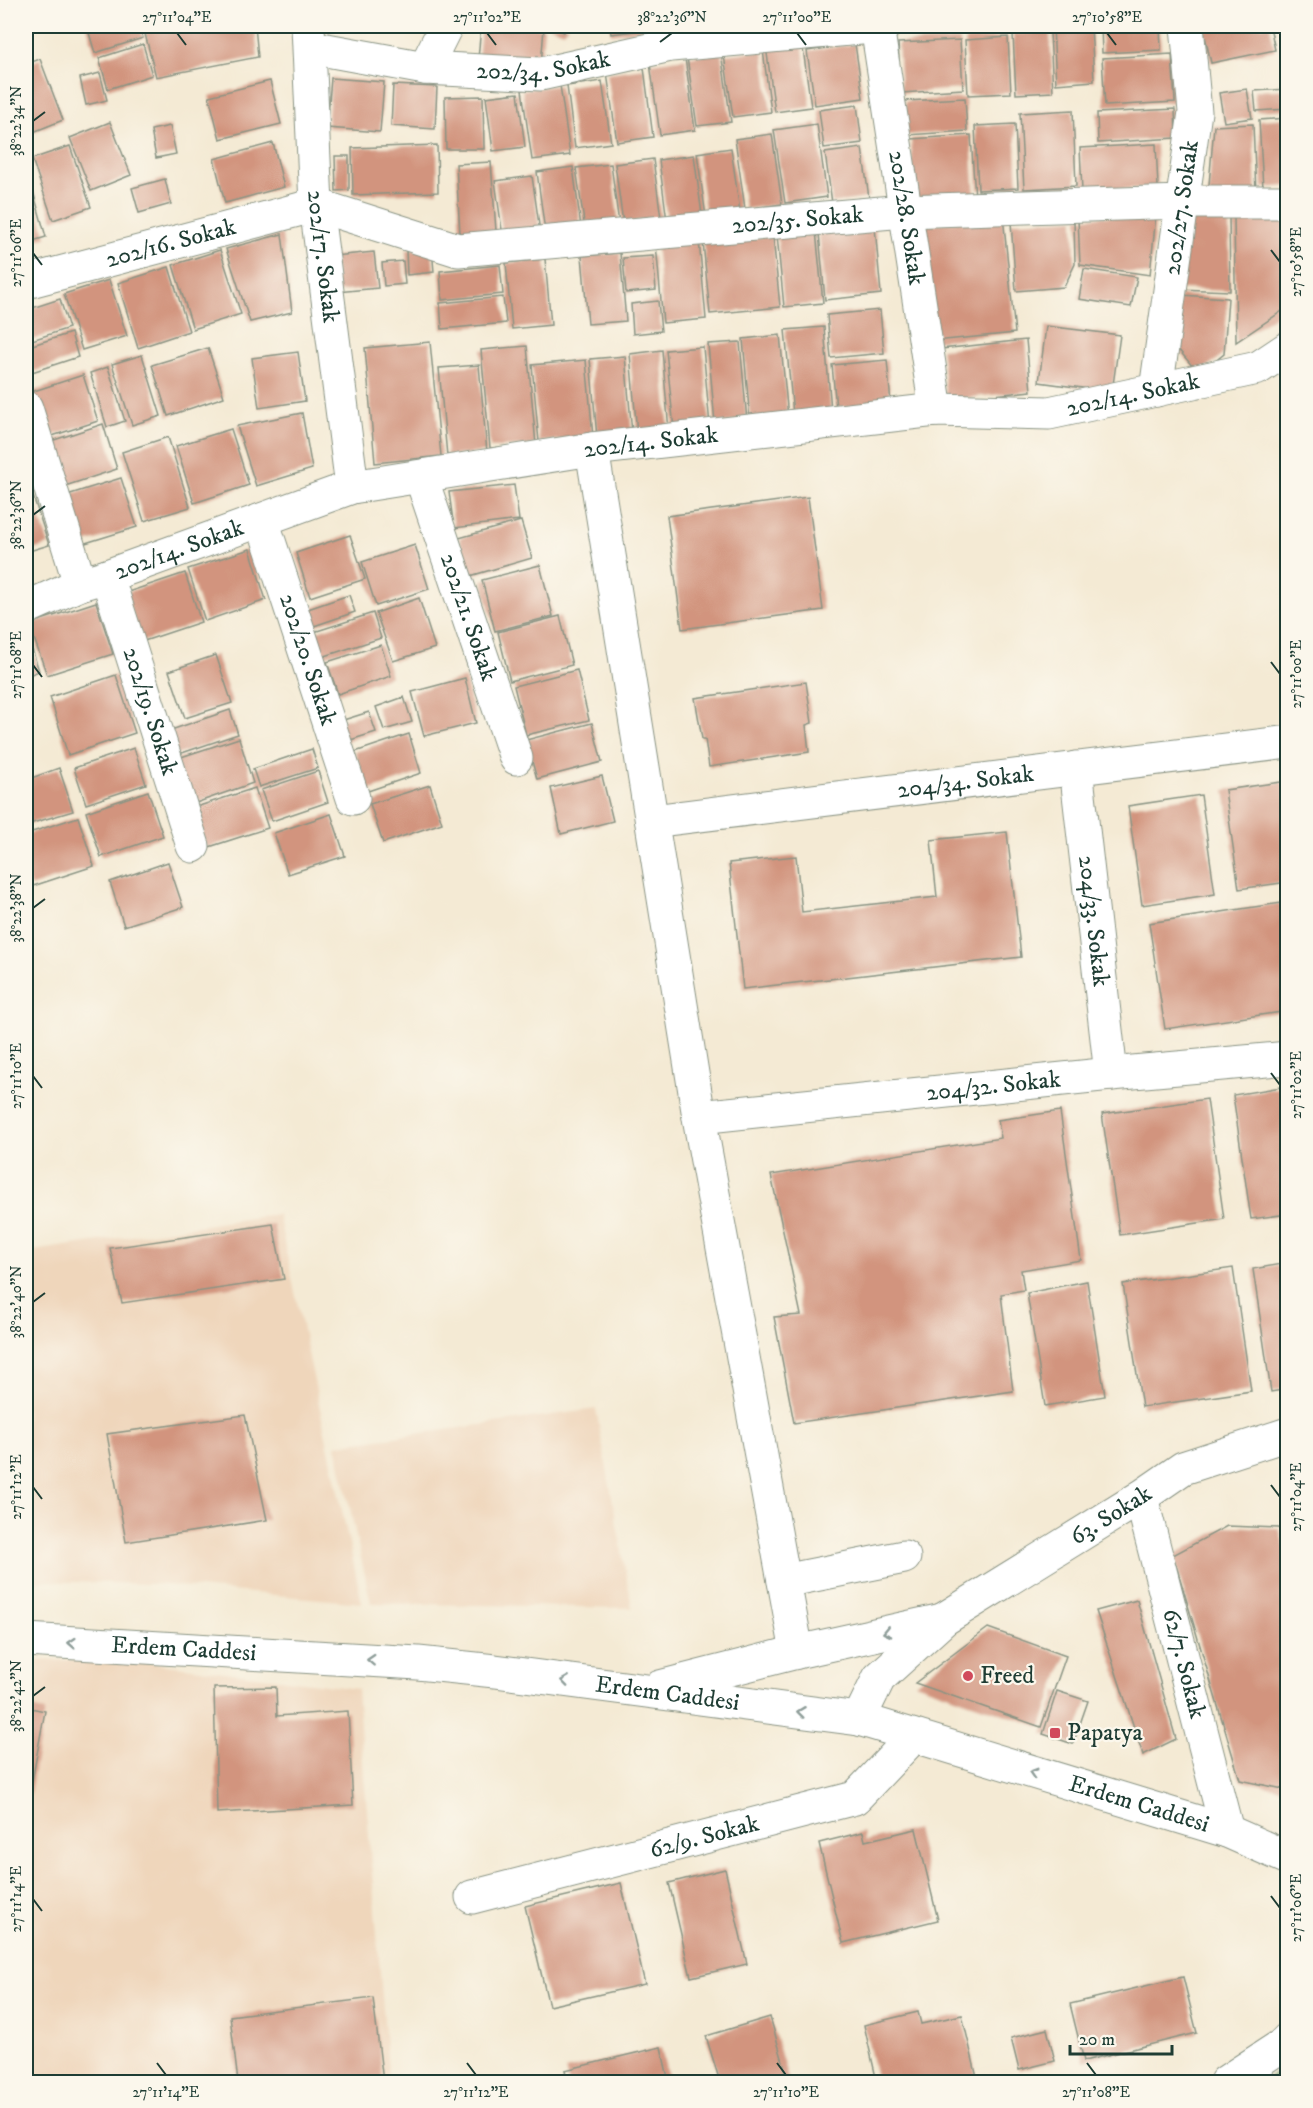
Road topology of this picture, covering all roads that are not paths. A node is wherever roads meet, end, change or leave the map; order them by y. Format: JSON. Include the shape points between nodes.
{"nodes":[{"id":1,"x":446,"y":26,"type":"edge"},
{"id":2,"x":879,"y":26,"type":"edge"},
{"id":3,"x":1187,"y":26,"type":"edge"},
{"id":4,"x":309,"y":36,"type":"edge"},
{"id":5,"x":425,"y":68,"type":"junction"},
{"id":6,"x":1183,"y":202,"type":"junction"},
{"id":7,"x":1287,"y":202,"type":"edge"},
{"id":8,"x":316,"y":205,"type":"junction"},
{"id":9,"x":904,"y":211,"type":"junction"},
{"id":10,"x":26,"y":282,"type":"edge"},
{"id":11,"x":1287,"y":348,"type":"edge"},
{"id":12,"x":1156,"y":390,"type":"junction"},
{"id":13,"x":26,"y":408,"type":"edge"},
{"id":14,"x":936,"y":410,"type":"junction"},
{"id":15,"x":592,"y":449,"type":"junction"},
{"id":16,"x":421,"y":477,"type":"junction"},
{"id":17,"x":352,"y":487,"type":"junction"},
{"id":18,"x":262,"y":520,"type":"junction"},
{"id":19,"x":93,"y":580,"type":"junction"},
{"id":20,"x":26,"y":608,"type":"edge"},
{"id":21,"x":1281,"y":743,"type":"dead end"},
{"id":22,"x":516,"y":758,"type":"dead end"},
{"id":23,"x":1076,"y":768,"type":"junction"},
{"id":24,"x":353,"y":798,"type":"dead end"},
{"id":25,"x":652,"y":822,"type":"junction"},
{"id":26,"x":192,"y":846,"type":"dead end"},
{"id":27,"x":1287,"y":1058,"type":"edge"},
{"id":28,"x":1111,"y":1074,"type":"junction"},
{"id":29,"x":699,"y":1117,"type":"junction"},
{"id":30,"x":1287,"y":1434,"type":"edge"},
{"id":31,"x":1141,"y":1497,"type":"junction"},
{"id":32,"x":904,"y":1557,"type":"dead end"},
{"id":33,"x":784,"y":1581,"type":"junction"},
{"id":34,"x":944,"y":1619,"type":"junction"},
{"id":35,"x":26,"y":1640,"type":"edge"},
{"id":36,"x":797,"y":1652,"type":"junction"},
{"id":37,"x":644,"y":1692,"type":"junction"},
{"id":38,"x":859,"y":1719,"type":"junction"},
{"id":39,"x":914,"y":1736,"type":"junction"},
{"id":40,"x":1227,"y":1832,"type":"junction"},
{"id":41,"x":1287,"y":1858,"type":"edge"},
{"id":42,"x":472,"y":1897,"type":"dead end"},
{"id":43,"x":1287,"y":2039,"type":"edge"},
{"id":44,"x":1226,"y":2082,"type":"edge"}],
"edges":[{"from":1,"to":5,"type":"street"},
{"from":2,"to":5,"type":"street","name":"202/34. Sokak","via":[[671,45],[541,74]]},
{"from":2,"to":9,"type":"street","name":"202/28. Sokak"},
{"from":3,"to":6,"type":"street","name":"202/27. Sokak","via":[[1196,112]]},
{"from":4,"to":5,"type":"street","name":"202/34. Sokak"},
{"from":4,"to":8,"type":"street","name":"202/17. Sokak"},
{"from":6,"to":7,"type":"street","name":"202/35. Sokak"},
{"from":6,"to":9,"type":"street","name":"202/35. Sokak"},
{"from":6,"to":12,"type":"street","name":"202/27. Sokak"},
{"from":8,"to":9,"type":"street","name":"202/35. Sokak","via":[[458,250]]},
{"from":8,"to":10,"type":"street","name":"202/16. Sokak"},
{"from":8,"to":17,"type":"street","name":"202/17. Sokak"},
{"from":9,"to":14,"type":"street","name":"202/28. Sokak"},
{"from":11,"to":12,"type":"street","name":"202/14. Sokak","via":[[1258,369]]},
{"from":12,"to":14,"type":"street","name":"202/14. Sokak","via":[[1049,412]]},
{"from":13,"to":19,"type":"street","name":"202/19. Sokak"},
{"from":14,"to":15,"type":"street","name":"202/14. Sokak"},
{"from":15,"to":16,"type":"street","name":"202/14. Sokak"},
{"from":15,"to":25,"type":"street"},
{"from":16,"to":17,"type":"street","name":"202/14. Sokak"},
{"from":16,"to":22,"type":"street","name":"202/21. Sokak"},
{"from":17,"to":18,"type":"street","name":"202/14. Sokak"},
{"from":18,"to":19,"type":"street","name":"202/14. Sokak"},
{"from":18,"to":24,"type":"street","name":"202/20. Sokak"},
{"from":19,"to":20,"type":"street","name":"202/14. Sokak"},
{"from":19,"to":26,"type":"street","name":"202/19. Sokak"},
{"from":21,"to":23,"type":"street","name":"204/34. Sokak"},
{"from":23,"to":25,"type":"street","name":"204/34. Sokak"},
{"from":23,"to":28,"type":"street","name":"204/33. Sokak"},
{"from":25,"to":29,"type":"street"},
{"from":27,"to":28,"type":"street","name":"204/32. Sokak"},
{"from":28,"to":29,"type":"street","name":"204/32. Sokak"},
{"from":29,"to":33,"type":"street"},
{"from":30,"to":31,"type":"street","name":"63. Sokak","via":[[1183,1468]]},
{"from":31,"to":34,"type":"street","name":"63. Sokak"},
{"from":31,"to":40,"type":"street","name":"62/7. Sokak"},
{"from":32,"to":33,"type":"street"},
{"from":33,"to":36,"type":"street"},
{"from":34,"to":36,"type":"street","one_way":true},
{"from":34,"to":38,"type":"street","via":[[879,1678]]},
{"from":37,"to":35,"type":"street","name":"Erdem Caddesi","one_way":true,"via":[[418,1663]]},
{"from":36,"to":37,"type":"street"},
{"from":38,"to":37,"type":"street","name":"Erdem Caddesi","one_way":true},
{"from":38,"to":39,"type":"street","name":"Erdem Caddesi"},
{"from":40,"to":39,"type":"street","name":"Erdem Caddesi","one_way":true},
{"from":39,"to":42,"type":"street","name":"62/9. Sokak","via":[[855,1798]]},
{"from":40,"to":41,"type":"street","name":"Erdem Caddesi"},
{"from":43,"to":44,"type":"street"}]}
